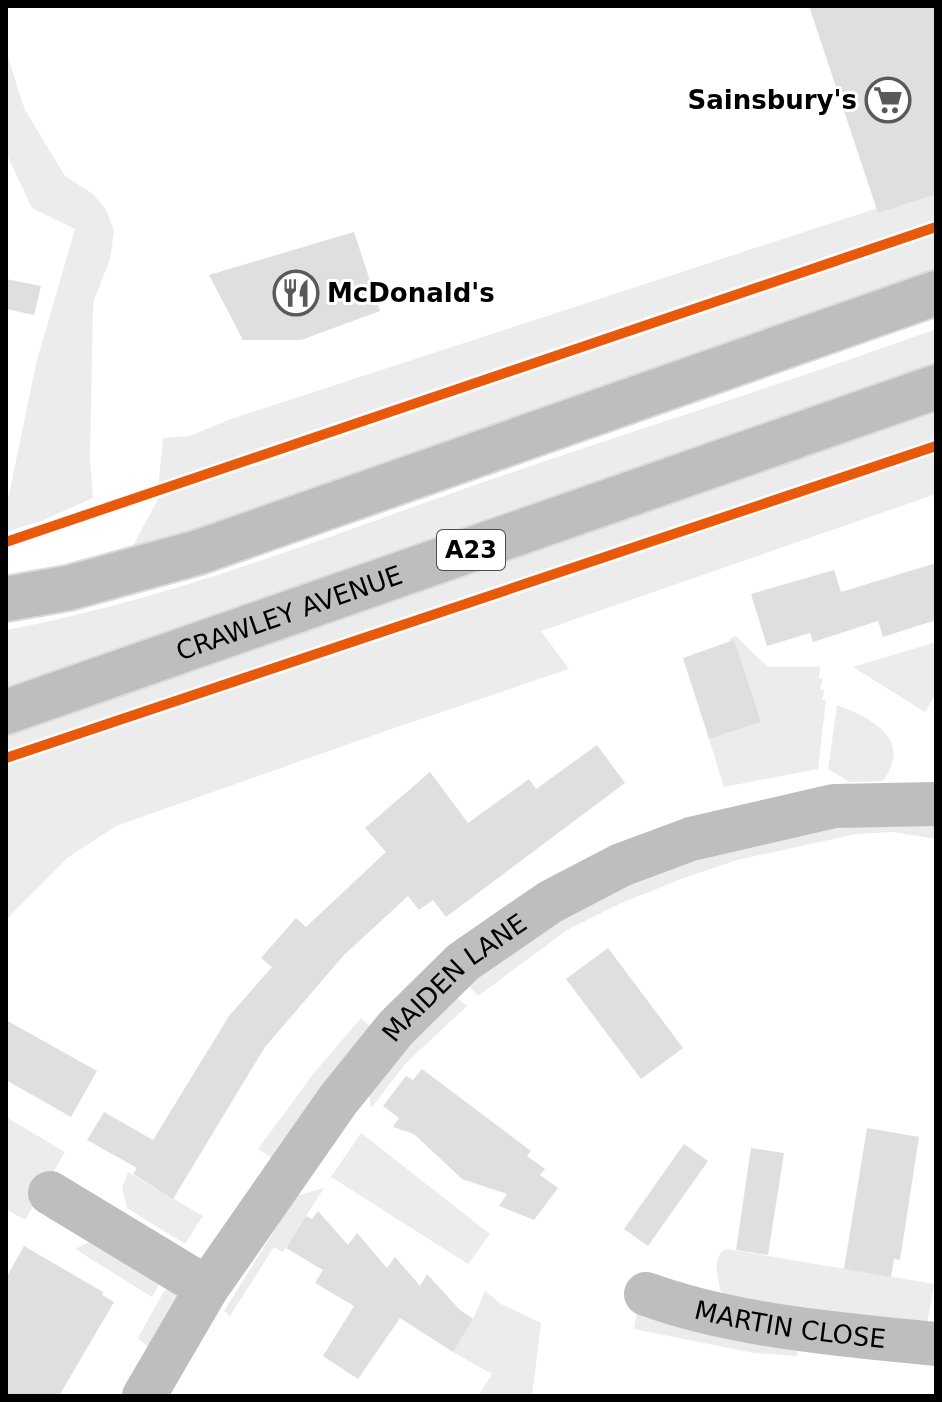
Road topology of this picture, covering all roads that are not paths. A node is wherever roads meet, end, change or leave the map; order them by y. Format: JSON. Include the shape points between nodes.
{"nodes":[{"id":1,"x":936,"y":293,"type":"edge"},
{"id":2,"x":936,"y":387,"type":"edge"},
{"id":3,"x":6,"y":599,"type":"edge"},
{"id":4,"x":6,"y":712,"type":"edge"},
{"id":5,"x":936,"y":804,"type":"edge"},
{"id":6,"x":50,"y":1193,"type":"dead end"},
{"id":7,"x":207,"y":1288,"type":"junction"},
{"id":8,"x":646,"y":1294,"type":"dead end"},
{"id":9,"x":936,"y":1344,"type":"edge"},
{"id":10,"x":144,"y":1396,"type":"edge"}],
"edges":[{"from":1,"to":3,"type":"main road","via":[[199,552],[81,585]]},
{"from":2,"to":4,"type":"main road","name":"CRAWLEY AVENUE","number":"A23"},
{"from":5,"to":7,"type":"main road","name":"MAIDEN LANE","via":[[834,806],[691,839],[621,865],[550,902],[463,962],[396,1028],[338,1100]]},
{"from":6,"to":7,"type":"main road"},
{"from":7,"to":10,"type":"main road","name":"MAIDEN LANE"},
{"from":8,"to":9,"type":"main road","name":"MARTIN CLOSE","via":[[725,1316]]}]}
